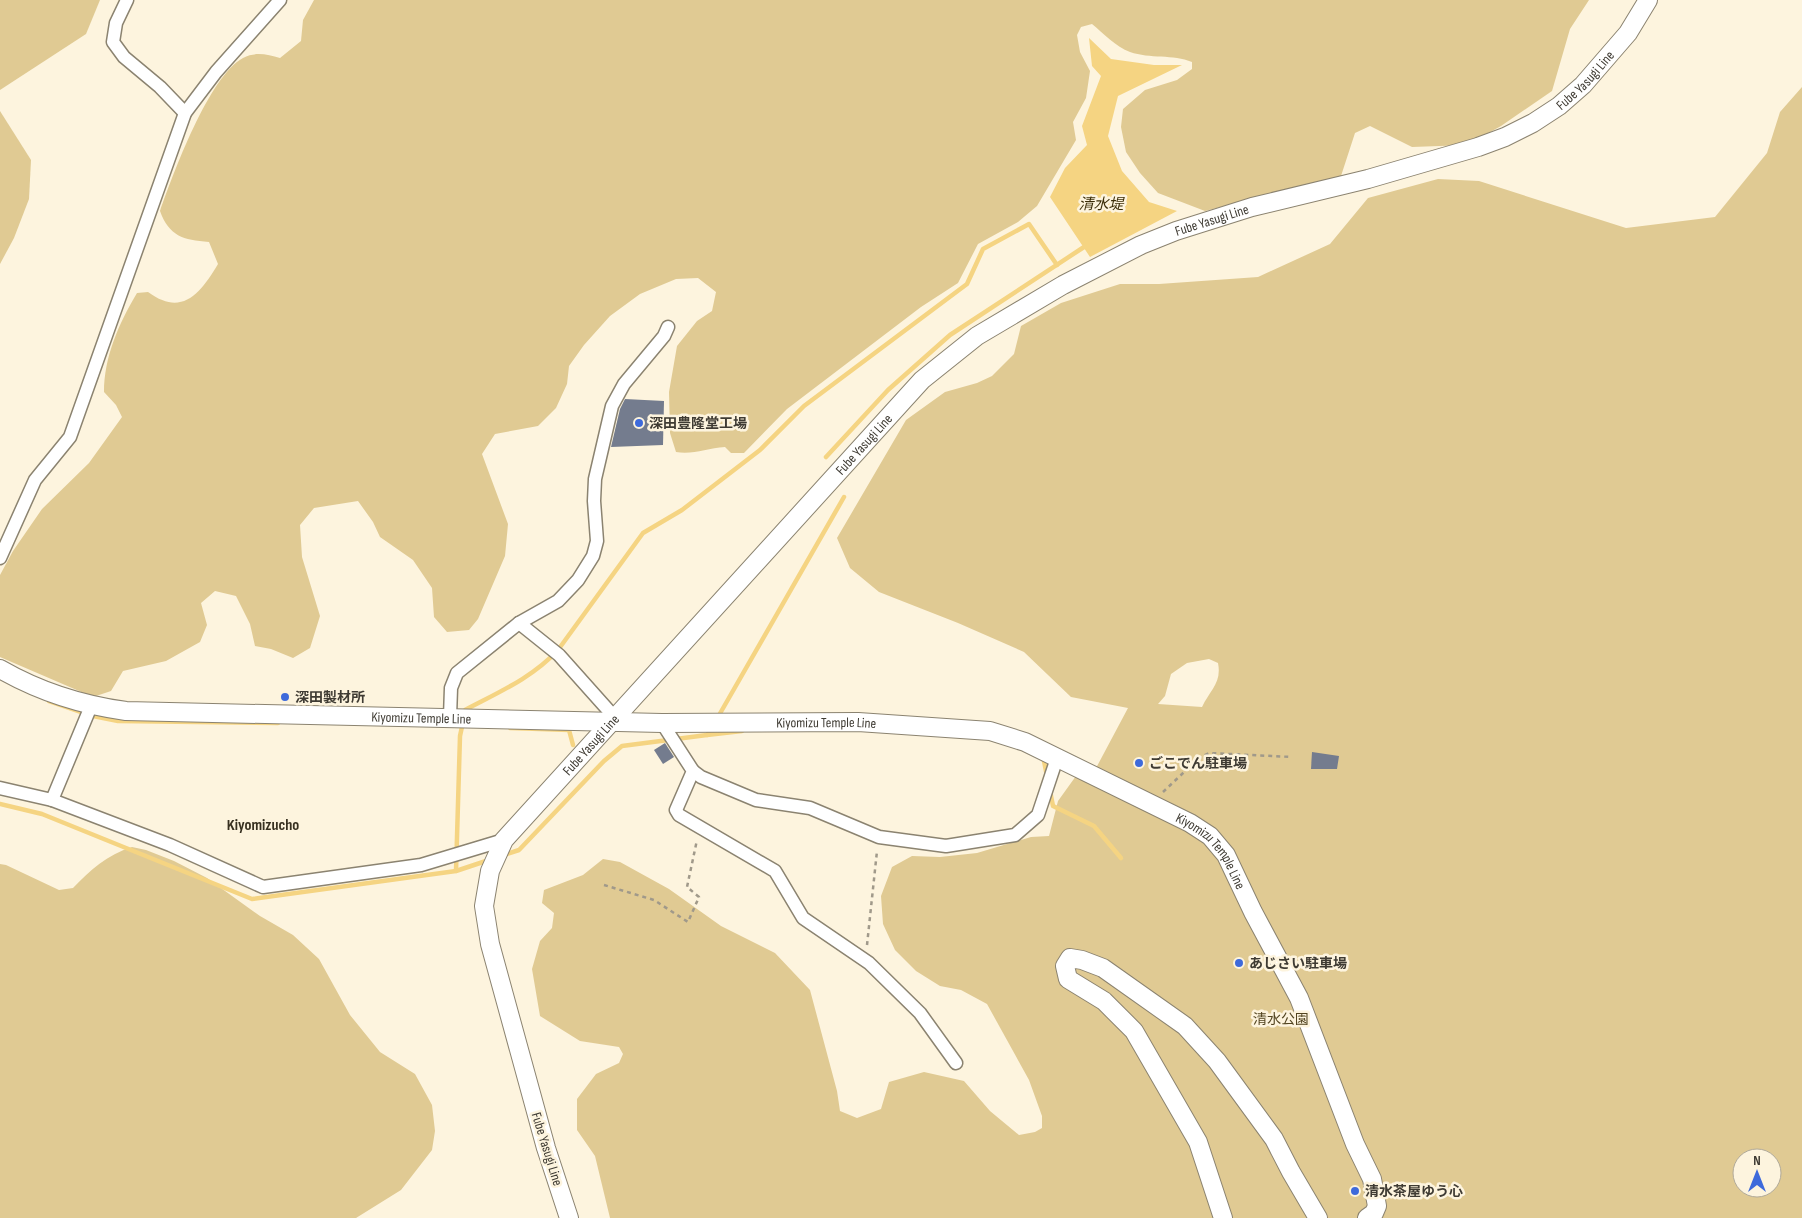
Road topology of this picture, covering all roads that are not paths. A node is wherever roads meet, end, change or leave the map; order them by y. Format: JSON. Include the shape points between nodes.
{"nodes":[{"id":1,"x":127,"y":0,"type":"edge"},
{"id":2,"x":280,"y":0,"type":"edge"},
{"id":3,"x":1648,"y":0,"type":"edge"},
{"id":4,"x":185,"y":114,"type":"junction"},
{"id":5,"x":668,"y":327,"type":"dead end"},
{"id":6,"x":0,"y":558,"type":"edge"},
{"id":7,"x":519,"y":623,"type":"junction"},
{"id":8,"x":0,"y":669,"type":"edge"},
{"id":9,"x":90,"y":706,"type":"junction"},
{"id":10,"x":450,"y":717,"type":"junction"},
{"id":11,"x":613,"y":721,"type":"junction"},
{"id":12,"x":662,"y":722,"type":"junction"},
{"id":13,"x":1057,"y":758,"type":"junction"},
{"id":14,"x":693,"y":771,"type":"junction"},
{"id":15,"x":0,"y":788,"type":"edge"},
{"id":16,"x":52,"y":800,"type":"junction"},
{"id":17,"x":504,"y":840,"type":"junction"},
{"id":18,"x":956,"y":1063,"type":"dead end"},
{"id":19,"x":1376,"y":1214,"type":"edge"},
{"id":20,"x":569,"y":1218,"type":"edge"},
{"id":21,"x":1223,"y":1218,"type":"edge"},
{"id":22,"x":1318,"y":1218,"type":"edge"}],
"edges":[{"from":1,"to":4,"type":"street","via":[[116,23],[113,42],[124,57],[160,87]]},
{"from":2,"to":4,"type":"street","via":[[216,72]]},
{"from":3,"to":11,"type":"main road","name":"Fube Yasugi Line","via":[[1628,33],[1583,85],[1558,106],[1505,137],[1427,162],[1252,207],[1176,231],[1140,245],[1063,285],[977,336],[922,380]]},
{"from":4,"to":6,"type":"street","via":[[70,437],[35,480]]},
{"from":5,"to":7,"type":"street","via":[[624,384],[612,406],[595,479],[597,541],[593,556],[578,580],[558,601]]},
{"from":7,"to":10,"type":"street","via":[[457,673],[451,688]]},
{"from":7,"to":11,"type":"street","via":[[559,656],[609,711]]},
{"from":8,"to":9,"type":"main road","name":"Kiyomizu Temple Line","via":[[20,680]]},
{"from":9,"to":10,"type":"main road","name":"Kiyomizu Temple Line","via":[[126,711]]},
{"from":9,"to":16,"type":"street"},
{"from":10,"to":11,"type":"main road","name":"Kiyomizu Temple Line"},
{"from":11,"to":12,"type":"main road","name":"Kiyomizu Temple Line"},
{"from":11,"to":17,"type":"main road","name":"Fube Yasugi Line"},
{"from":12,"to":13,"type":"main road","name":"Kiyomizu Temple Line","via":[[858,722],[945,726],[990,731],[1025,742]]},
{"from":12,"to":14,"type":"street"},
{"from":13,"to":14,"type":"street","via":[[1038,815],[1015,835],[946,846],[878,837],[810,808],[756,800]]},
{"from":13,"to":19,"type":"main road","name":"Kiyomizu Temple Line","via":[[1190,823],[1210,836],[1226,856],[1299,998],[1372,1179]]},
{"from":14,"to":18,"type":"street","via":[[676,810],[678,815],[775,871],[802,918],[865,960],[920,1013]]},
{"from":15,"to":16,"type":"street"},
{"from":16,"to":17,"type":"street","via":[[170,845],[263,887],[421,865]]},
{"from":17,"to":20,"type":"main road","name":"Fube Yasugi Line","via":[[490,871],[484,906],[490,944],[546,1148]]},
{"from":21,"to":22,"type":"main road","via":[[1198,1142],[1158,1071],[1134,1031],[1104,1001],[1068,979],[1065,966],[1070,958],[1103,968],[1185,1026],[1217,1061],[1274,1139]]}]}
